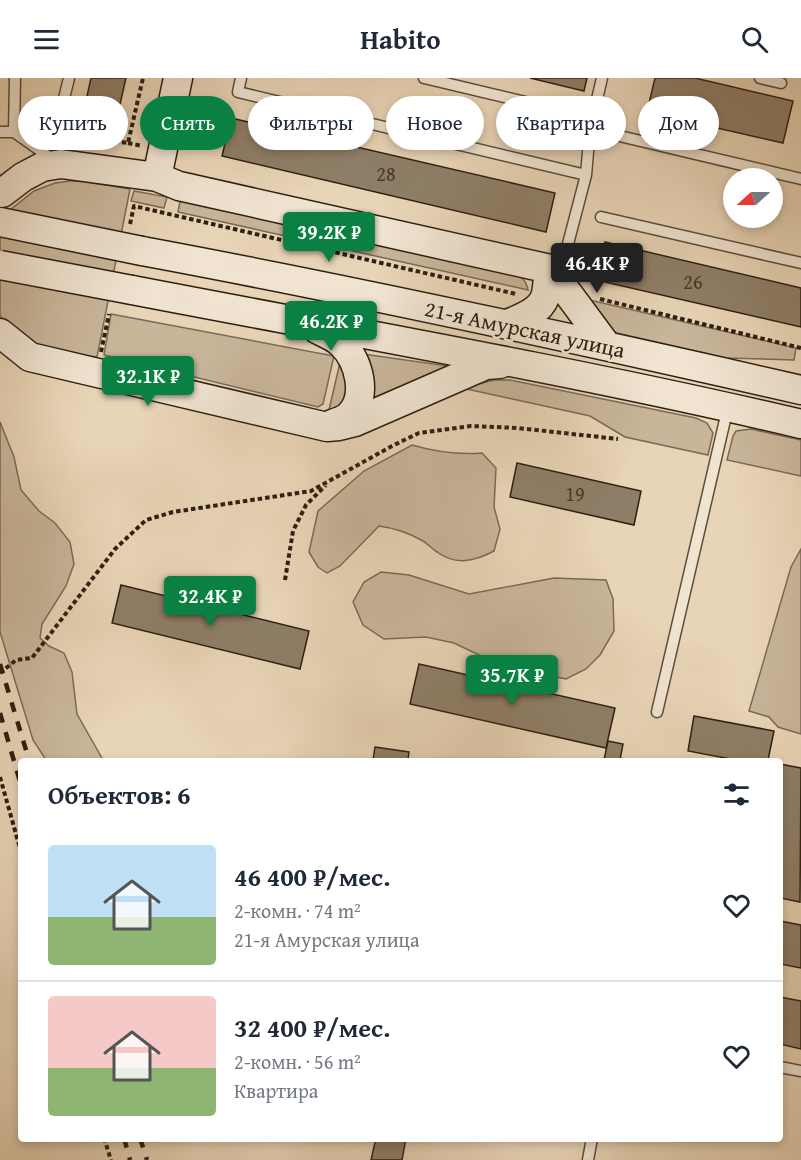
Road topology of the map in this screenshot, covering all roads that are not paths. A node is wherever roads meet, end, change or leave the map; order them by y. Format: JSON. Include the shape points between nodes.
{"nodes":[{"id":1,"x":15,"y":78,"type":"edge"},
{"id":2,"x":69,"y":78,"type":"edge"},
{"id":3,"x":178,"y":78,"type":"edge"},
{"id":4,"x":241,"y":78,"type":"edge"},
{"id":5,"x":424,"y":78,"type":"edge"},
{"id":6,"x":602,"y":78,"type":"edge"},
{"id":7,"x":760,"y":78,"type":"edge"},
{"id":8,"x":781,"y":84,"type":"dead end"},
{"id":9,"x":65,"y":96,"type":"edge"},
{"id":10,"x":500,"y":96,"type":"edge"},
{"id":11,"x":598,"y":96,"type":"edge"},
{"id":12,"x":0,"y":132,"type":"edge"},
{"id":13,"x":14,"y":132,"type":"junction"},
{"id":14,"x":626,"y":138,"type":"edge"},
{"id":15,"x":588,"y":150,"type":"edge"},
{"id":16,"x":61,"y":164,"type":"junction"},
{"id":17,"x":586,"y":175,"type":"junction"},
{"id":18,"x":157,"y":177,"type":"junction"},
{"id":19,"x":801,"y":179,"type":"edge"},
{"id":20,"x":2,"y":193,"type":"dead end"},
{"id":21,"x":601,"y":217,"type":"dead end"},
{"id":22,"x":0,"y":222,"type":"edge"},
{"id":23,"x":801,"y":263,"type":"edge"},
{"id":24,"x":0,"y":265,"type":"edge"},
{"id":25,"x":550,"y":269,"type":"junction"},
{"id":26,"x":309,"y":324,"type":"junction"},
{"id":27,"x":507,"y":324,"type":"junction"},
{"id":28,"x":0,"y":333,"type":"edge"},
{"id":29,"x":607,"y":346,"type":"junction"},
{"id":30,"x":524,"y":364,"type":"junction"},
{"id":31,"x":801,"y":390,"type":"edge"},
{"id":32,"x":728,"y":407,"type":"junction"},
{"id":33,"x":801,"y":424,"type":"edge"},
{"id":34,"x":327,"y":427,"type":"junction"},
{"id":35,"x":657,"y":712,"type":"dead end"},
{"id":36,"x":783,"y":1068,"type":"edge"},
{"id":37,"x":801,"y":1071,"type":"edge"},
{"id":38,"x":591,"y":1142,"type":"edge"},
{"id":39,"x":588,"y":1160,"type":"edge"}],
"edges":[{"from":1,"to":13,"type":"lane"},
{"from":2,"to":9,"type":"lane"},
{"from":3,"to":18,"type":"main road"},
{"from":4,"to":17,"type":"lane","via":[[238,92]]},
{"from":5,"to":10,"type":"lane"},
{"from":6,"to":11,"type":"lane"},
{"from":7,"to":8,"type":"lane"},
{"from":12,"to":13,"type":"lane"},
{"from":13,"to":16,"type":"lane"},
{"from":14,"to":19,"type":"lane"},
{"from":15,"to":17,"type":"lane"},
{"from":16,"to":18,"type":"main road"},
{"from":16,"to":20,"type":"main road","via":[[42,167]]},
{"from":17,"to":25,"type":"lane","via":[[563,263]]},
{"from":18,"to":25,"type":"main road","via":[[179,186]]},
{"from":21,"to":23,"type":"lane"},
{"from":22,"to":27,"type":"main road","name":"21-я Амурская улица","bridge":true},
{"from":24,"to":26,"type":"main road","name":"21-я Амурская улица","bridge":true},
{"from":25,"to":27,"type":"main road","via":[[541,304],[530,314]]},
{"from":25,"to":29,"type":"main road"},
{"from":26,"to":30,"type":"main road","name":"21-я Амурская улица"},
{"from":26,"to":34,"type":"main road","via":[[340,343],[353,359],[359,378],[360,394],[354,409]]},
{"from":27,"to":29,"type":"main road","name":"21-я Амурская улица"},
{"from":28,"to":34,"type":"main road","via":[[30,357]]},
{"from":29,"to":31,"type":"main road","name":"21-я Амурская улица"},
{"from":30,"to":32,"type":"main road","name":"21-я Амурская улица"},
{"from":30,"to":34,"type":"main road","via":[[486,364],[355,422]]},
{"from":32,"to":33,"type":"main road","name":"21-я Амурская улица"},
{"from":32,"to":35,"type":"lane"},
{"from":36,"to":37,"type":"lane"},
{"from":38,"to":39,"type":"lane"}]}
